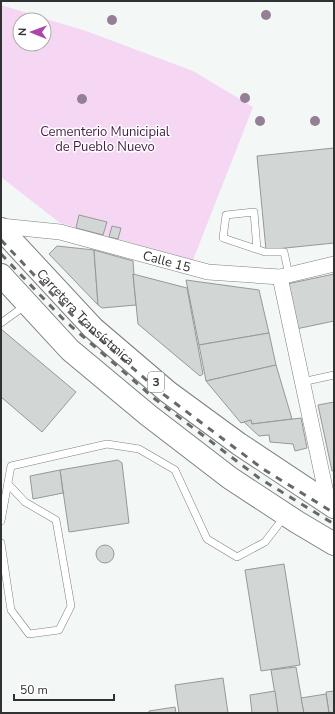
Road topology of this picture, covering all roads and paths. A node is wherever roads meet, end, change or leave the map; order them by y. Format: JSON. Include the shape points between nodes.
{"nodes":[{"id":1,"x":1,"y":228,"type":"edge"},
{"id":2,"x":257,"y":249,"type":"junction"},
{"id":3,"x":334,"y":264,"type":"edge"},
{"id":4,"x":284,"y":276,"type":"junction"},
{"id":5,"x":4,"y":282,"type":"edge"},
{"id":6,"x":27,"y":304,"type":"junction"},
{"id":7,"x":1,"y":323,"type":"edge"},
{"id":8,"x":334,"y":375,"type":"edge"},
{"id":9,"x":302,"y":382,"type":"junction"},
{"id":10,"x":8,"y":484,"type":"junction"},
{"id":11,"x":331,"y":504,"type":"edge"},
{"id":12,"x":286,"y":515,"type":"junction"},
{"id":13,"x":1,"y":521,"type":"edge"},
{"id":14,"x":1,"y":543,"type":"edge"},
{"id":15,"x":334,"y":544,"type":"edge"}],
"edges":[{"from":1,"to":4,"type":"street","name":"Calle 15","via":[[60,232],[208,272]]},
{"from":1,"to":11,"type":"main road","name":"Carretera Transístmica","number":"3","via":[[93,328],[157,382],[239,444]]},
{"from":2,"to":2,"type":"lane","via":[[223,238],[226,215],[254,212]]},
{"from":2,"to":4,"type":"lane","via":[[265,252],[284,252]]},
{"from":3,"to":4,"type":"street","name":"Calle 15"},
{"from":4,"to":9,"type":"street"},
{"from":5,"to":6,"type":"main road","number":"3"},
{"from":6,"to":7,"type":"lane"},
{"from":6,"to":12,"type":"main road","number":"3","via":[[70,350],[148,415],[230,478]]},
{"from":8,"to":9,"type":"lane"},
{"from":9,"to":11,"type":"street"},
{"from":10,"to":12,"type":"lane","via":[[11,466],[107,444],[138,448],[175,470],[207,539],[237,557],[265,542]]},
{"from":10,"to":13,"type":"lane"},
{"from":10,"to":14,"type":"lane","via":[[25,502],[56,520],[71,606],[59,630],[29,634],[11,610]]},
{"from":12,"to":15,"type":"main road","number":"3"}]}
